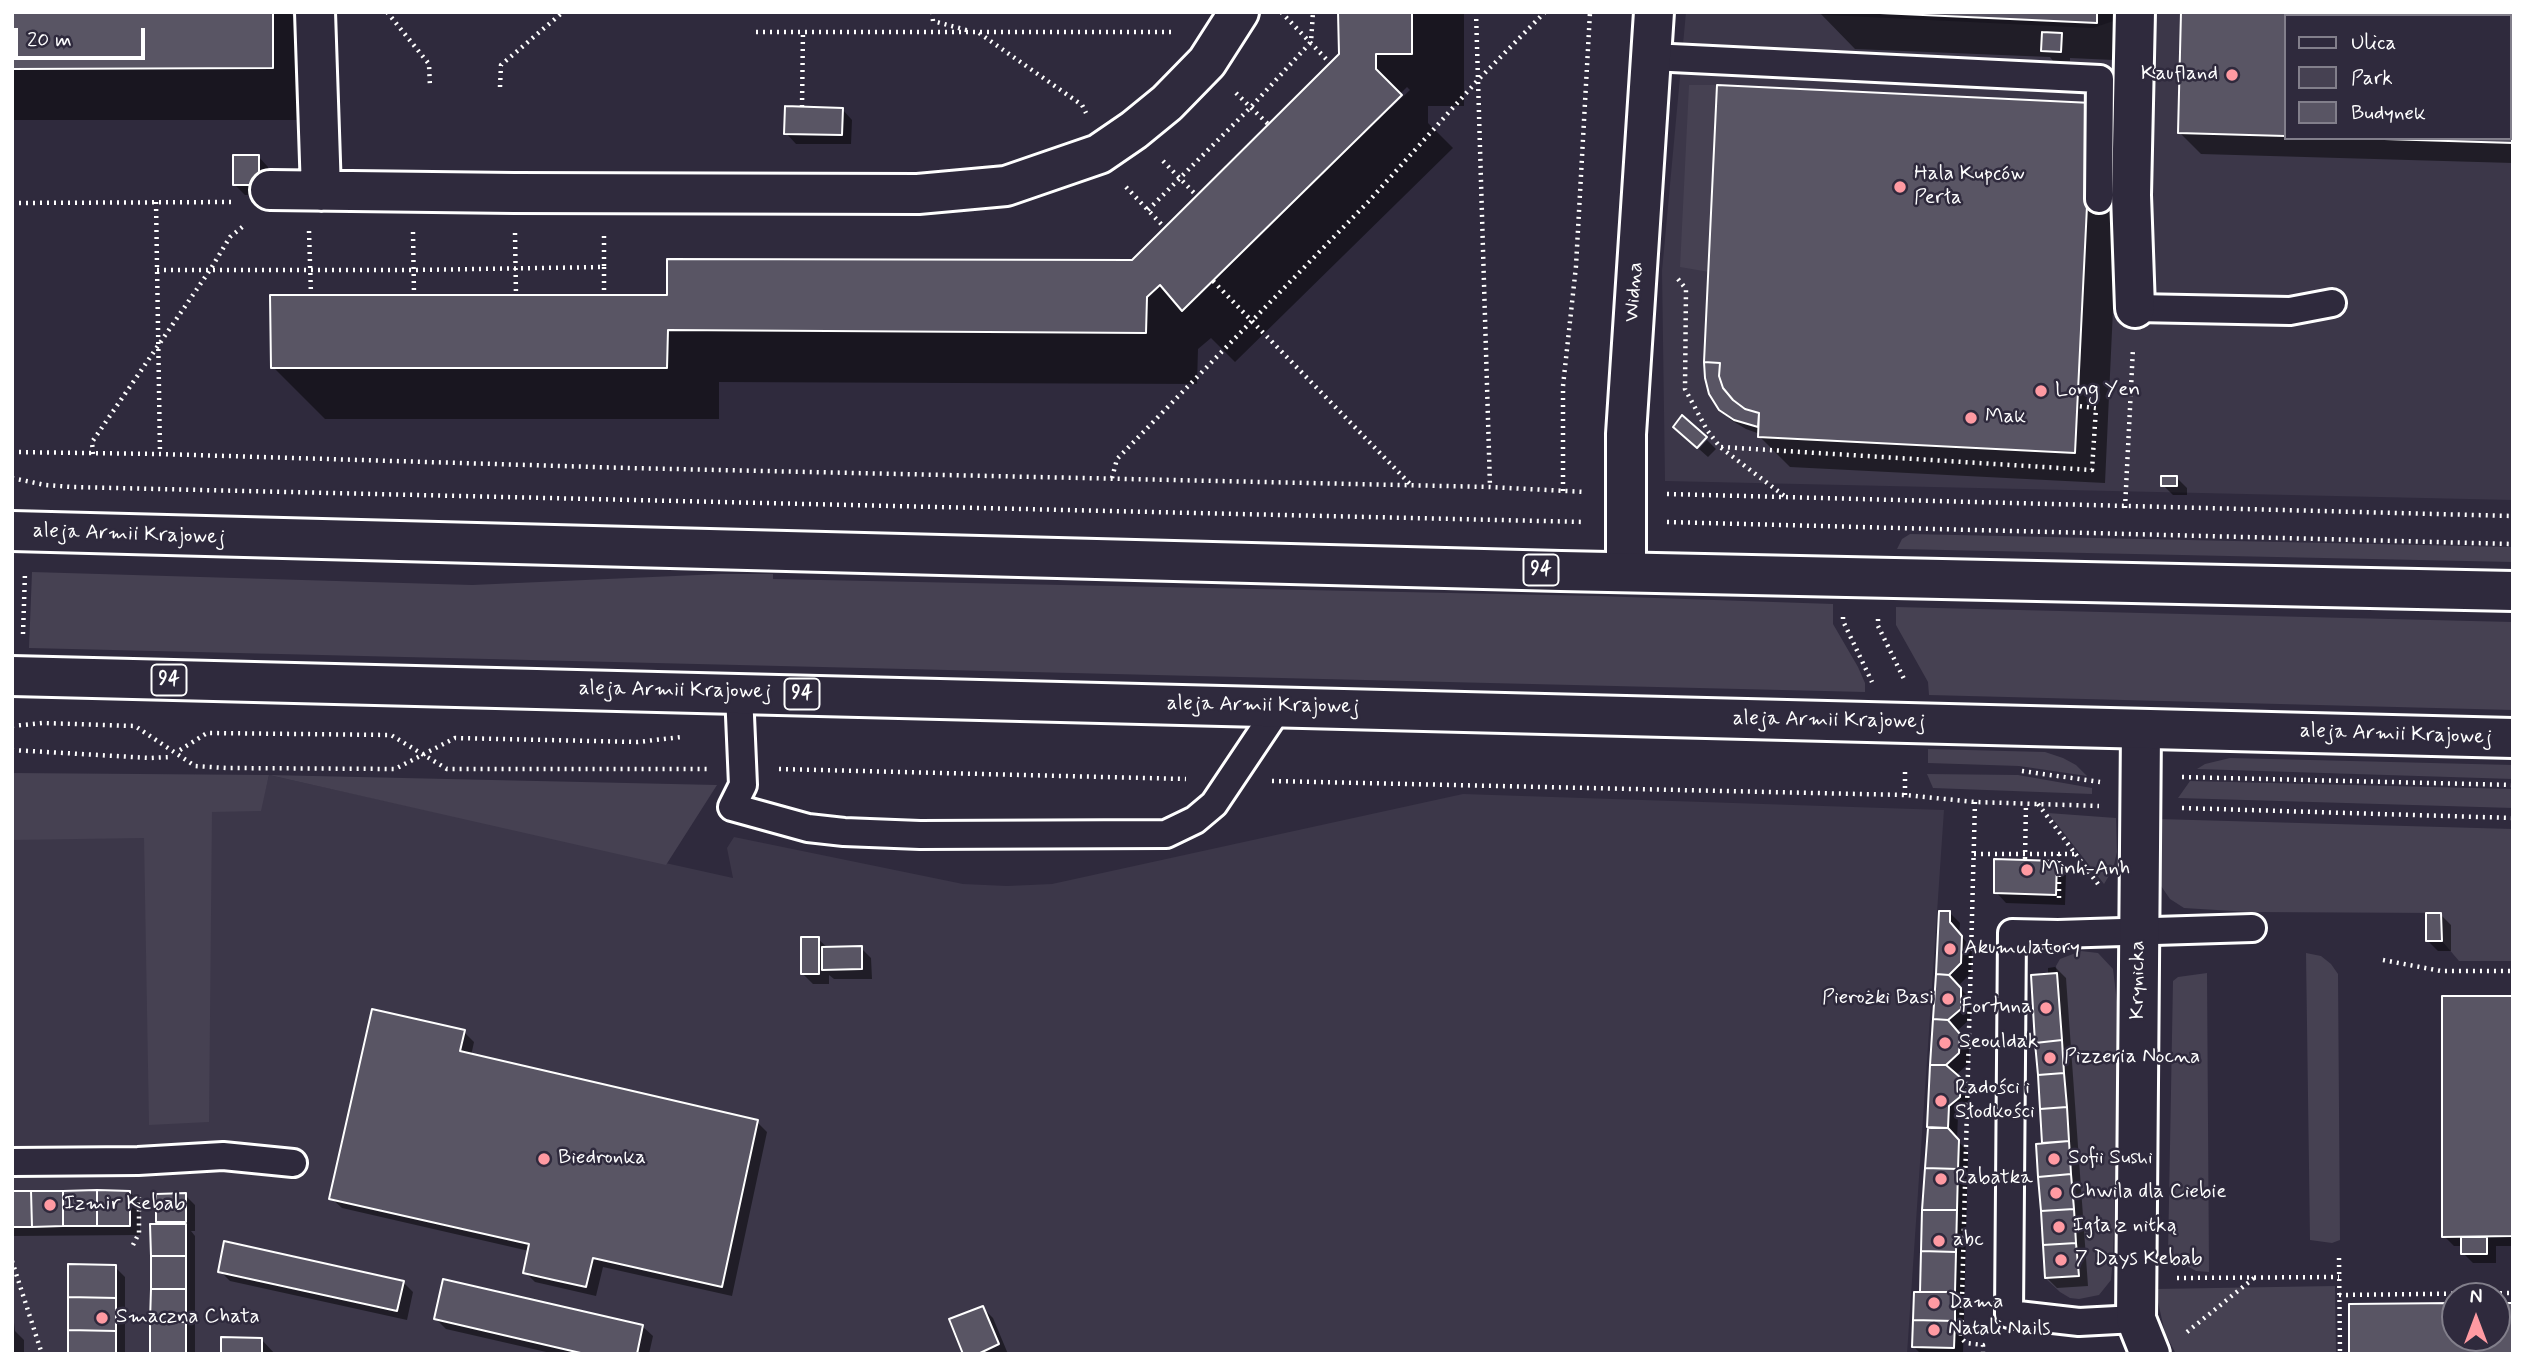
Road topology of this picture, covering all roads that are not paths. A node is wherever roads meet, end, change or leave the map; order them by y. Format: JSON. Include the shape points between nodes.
{"nodes":[{"id":1,"x":315,"y":12,"type":"edge"},
{"id":2,"x":1654,"y":12,"type":"edge"},
{"id":3,"x":2135,"y":12,"type":"edge"},
{"id":4,"x":1231,"y":26,"type":"edge"},
{"id":5,"x":1650,"y":57,"type":"junction"},
{"id":6,"x":315,"y":191,"type":"junction"},
{"id":7,"x":2099,"y":199,"type":"dead end"},
{"id":8,"x":253,"y":204,"type":"road end"},
{"id":9,"x":2332,"y":303,"type":"dead end"},
{"id":10,"x":2134,"y":308,"type":"joint"},
{"id":11,"x":12,"y":531,"type":"edge"},
{"id":12,"x":1626,"y":572,"type":"junction"},
{"id":13,"x":2513,"y":592,"type":"edge"},
{"id":14,"x":18,"y":658,"type":"edge"},
{"id":15,"x":739,"y":693,"type":"junction"},
{"id":16,"x":1279,"y":707,"type":"junction"},
{"id":17,"x":2141,"y":729,"type":"junction"},
{"id":18,"x":2513,"y":738,"type":"edge"},
{"id":19,"x":2252,"y":928,"type":"dead end"},
{"id":20,"x":2138,"y":930,"type":"junction"},
{"id":21,"x":12,"y":1163,"type":"edge"},
{"id":22,"x":293,"y":1163,"type":"dead end"},
{"id":23,"x":2155,"y":1337,"type":"edge"}],
"edges":[{"from":1,"to":6,"type":"main road"},
{"from":2,"to":5,"type":"main road","name":"Widna"},
{"from":3,"to":10,"type":"main road"},
{"from":4,"to":6,"type":"main road","via":[[1207,62],[1167,103],[1099,154],[1006,186],[918,194]]},
{"from":5,"to":7,"type":"lane","via":[[2100,79]]},
{"from":5,"to":12,"type":"main road","name":"Widna","via":[[1626,434]]},
{"from":6,"to":8,"type":"main road"},
{"from":9,"to":10,"type":"lane","via":[[2290,311]]},
{"from":11,"to":12,"type":"main road","name":"aleja Armii Krajowej","number":"94"},
{"from":12,"to":13,"type":"main road","name":"aleja Armii Krajowej","number":"94"},
{"from":14,"to":15,"type":"main road","name":"aleja Armii Krajowej","number":"94"},
{"from":15,"to":16,"type":"main road","name":"aleja Armii Krajowej","number":"94"},
{"from":15,"to":16,"type":"lane","via":[[743,785],[732,807],[808,828],[920,835],[1166,834],[1214,804]]},
{"from":16,"to":17,"type":"main road","name":"aleja Armii Krajowej","number":"94"},
{"from":17,"to":18,"type":"main road","name":"aleja Armii Krajowej","number":"94"},
{"from":17,"to":20,"type":"main road","name":"Krynicka"},
{"from":19,"to":20,"type":"lane"},
{"from":20,"to":23,"type":"main road","name":"Krynicka","via":[[2138,1278]]},
{"from":20,"to":23,"type":"lane","via":[[2012,933],[2010,1314]]},
{"from":21,"to":22,"type":"lane","via":[[223,1156]]}]}
